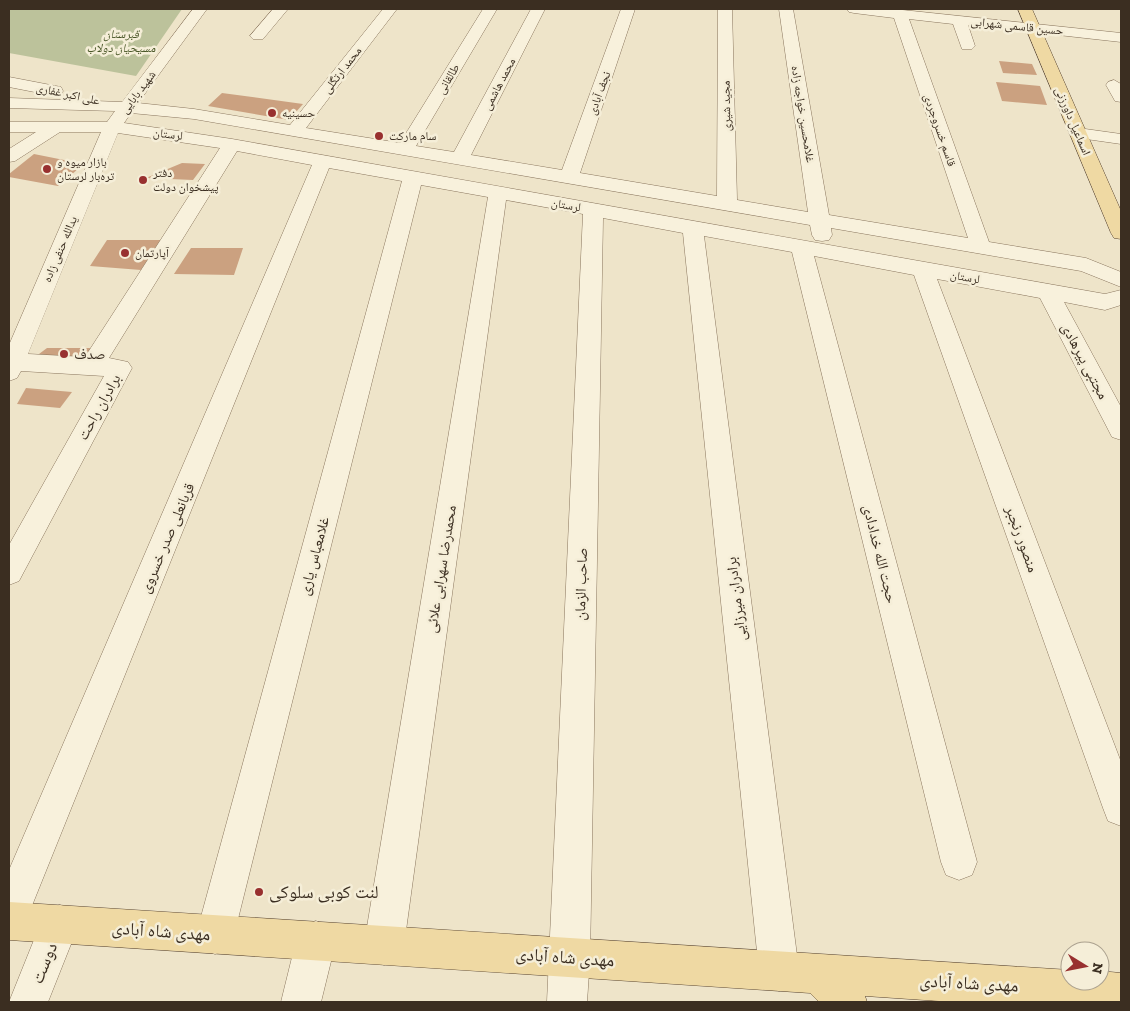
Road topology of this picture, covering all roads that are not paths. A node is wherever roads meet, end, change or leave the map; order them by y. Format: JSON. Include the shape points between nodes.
{"nodes":[{"id":1,"x":200,"y":9,"type":"edge"},
{"id":2,"x":282,"y":9,"type":"edge"},
{"id":3,"x":390,"y":9,"type":"edge"},
{"id":4,"x":490,"y":9,"type":"edge"},
{"id":5,"x":538,"y":9,"type":"edge"},
{"id":6,"x":628,"y":9,"type":"edge"},
{"id":7,"x":725,"y":9,"type":"edge"},
{"id":8,"x":786,"y":9,"type":"edge"},
{"id":9,"x":854,"y":9,"type":"edge"},
{"id":10,"x":1025,"y":9,"type":"edge"},
{"id":11,"x":882,"y":10,"type":"edge"},
{"id":12,"x":900,"y":14,"type":"junction"},
{"id":13,"x":959,"y":20,"type":"junction"},
{"id":14,"x":1033,"y":28,"type":"junction"},
{"id":15,"x":258,"y":36,"type":"dead end"},
{"id":16,"x":1121,"y":37,"type":"edge"},
{"id":17,"x":967,"y":46,"type":"dead end"},
{"id":18,"x":9,"y":82,"type":"edge"},
{"id":19,"x":9,"y":103,"type":"edge"},
{"id":20,"x":127,"y":106,"type":"junction"},
{"id":21,"x":58,"y":126,"type":"junction"},
{"id":22,"x":9,"y":127,"type":"edge"},
{"id":23,"x":112,"y":127,"type":"junction"},
{"id":24,"x":294,"y":131,"type":"junction"},
{"id":25,"x":1078,"y":133,"type":"junction"},
{"id":26,"x":1121,"y":138,"type":"edge"},
{"id":27,"x":232,"y":144,"type":"junction"},
{"id":28,"x":406,"y":149,"type":"junction"},
{"id":29,"x":9,"y":156,"type":"edge"},
{"id":30,"x":460,"y":158,"type":"junction"},
{"id":31,"x":323,"y":161,"type":"junction"},
{"id":32,"x":569,"y":176,"type":"junction"},
{"id":33,"x":413,"y":177,"type":"junction"},
{"id":34,"x":498,"y":192,"type":"junction"},
{"id":35,"x":727,"y":203,"type":"junction"},
{"id":36,"x":593,"y":210,"type":"junction"},
{"id":37,"x":819,"y":219,"type":"junction"},
{"id":38,"x":692,"y":228,"type":"junction"},
{"id":39,"x":1121,"y":233,"type":"edge"},
{"id":40,"x":981,"y":247,"type":"junction"},
{"id":41,"x":813,"y":249,"type":"junction"},
{"id":42,"x":924,"y":270,"type":"junction"},
{"id":43,"x":1121,"y":280,"type":"edge"},
{"id":44,"x":41,"y":292,"type":"junction"},
{"id":45,"x":1048,"y":292,"type":"junction"},
{"id":46,"x":1121,"y":297,"type":"edge"},
{"id":47,"x":9,"y":317,"type":"edge"},
{"id":48,"x":11,"y":367,"type":"edge"},
{"id":49,"x":91,"y":367,"type":"junction"},
{"id":50,"x":1121,"y":430,"type":"edge"},
{"id":51,"x":9,"y":572,"type":"edge"},
{"id":52,"x":1121,"y":808,"type":"edge"},
{"id":53,"x":959,"y":862,"type":"dead end"},
{"id":54,"x":9,"y":914,"type":"edge"},
{"id":55,"x":9,"y":921,"type":"edge"},
{"id":56,"x":60,"y":924,"type":"junction"},
{"id":57,"x":215,"y":934,"type":"junction"},
{"id":58,"x":316,"y":941,"type":"junction"},
{"id":59,"x":384,"y":945,"type":"junction"},
{"id":60,"x":570,"y":958,"type":"junction"},
{"id":61,"x":779,"y":971,"type":"junction"},
{"id":62,"x":820,"y":974,"type":"junction"},
{"id":63,"x":942,"y":992,"type":"edge"},
{"id":64,"x":993,"y":993,"type":"edge"},
{"id":65,"x":1121,"y":993,"type":"edge"},
{"id":66,"x":28,"y":1002,"type":"edge"},
{"id":67,"x":301,"y":1002,"type":"edge"},
{"id":68,"x":567,"y":1002,"type":"edge"},
{"id":69,"x":847,"y":1002,"type":"edge"}],
"edges":[{"from":1,"to":20,"type":"street","name":"شهید بابایی"},
{"from":2,"to":15,"type":"street"},
{"from":3,"to":24,"type":"street","name":"محمد ارتگلی"},
{"from":4,"to":28,"type":"street","name":"طالقانی"},
{"from":5,"to":30,"type":"street","name":"محمد هاشمی"},
{"from":6,"to":32,"type":"street","name":"نجف آبادی"},
{"from":7,"to":35,"type":"street","name":"مجید شیری"},
{"from":8,"to":37,"type":"street","name":"غلامحسین خواجه زاده"},
{"from":9,"to":11,"type":"street","name":"حسین قاسمی شهرابی"},
{"from":10,"to":14,"type":"main road","name":"اسماعیل داورزنی"},
{"from":11,"to":12,"type":"street","name":"حسین قاسمی شهرابی"},
{"from":12,"to":13,"type":"street","name":"حسین قاسمی شهرابی"},
{"from":12,"to":40,"type":"street","name":"قاسم خسروجردی"},
{"from":13,"to":14,"type":"street","name":"حسین قاسمی شهرابی"},
{"from":13,"to":17,"type":"street"},
{"from":14,"to":16,"type":"street","name":"حسین قاسمی شهرابی"},
{"from":14,"to":25,"type":"main road","name":"اسماعیل داورزنی"},
{"from":18,"to":20,"type":"street","name":"علی اکبر غفاری"},
{"from":19,"to":20,"type":"street","name":"لرستان"},
{"from":20,"to":23,"type":"street","name":"شهید بابایی"},
{"from":20,"to":24,"type":"street","name":"لرستان"},
{"from":21,"to":22,"type":"street","name":"لرستان"},
{"from":21,"to":23,"type":"street","name":"لرستان"},
{"from":21,"to":29,"type":"street"},
{"from":23,"to":27,"type":"street","name":"لرستان"},
{"from":23,"to":44,"type":"street","name":"یدالله حنفی زاده"},
{"from":24,"to":28,"type":"street","name":"لرستان"},
{"from":25,"to":26,"type":"street"},
{"from":25,"to":39,"type":"main road","name":"اسماعیل داورزنی"},
{"from":27,"to":31,"type":"street","name":"لرستان"},
{"from":27,"to":49,"type":"street","name":"برادران راحت"},
{"from":28,"to":30,"type":"street","name":"لرستان"},
{"from":30,"to":32,"type":"street","name":"لرستان"},
{"from":31,"to":33,"type":"street","name":"لرستان"},
{"from":31,"to":54,"type":"street","name":"قربانعلی صدر خسروی"},
{"from":32,"to":35,"type":"street","name":"لرستان"},
{"from":33,"to":34,"type":"street","name":"لرستان"},
{"from":33,"to":57,"type":"street","name":"غلامعباس یاری"},
{"from":34,"to":36,"type":"street","name":"لرستان"},
{"from":34,"to":59,"type":"street","name":"محمدرضا سهرابی علائی"},
{"from":35,"to":37,"type":"street","name":"لرستان"},
{"from":36,"to":38,"type":"street","name":"لرستان"},
{"from":36,"to":60,"type":"street","name":"صاحب الزمان"},
{"from":37,"to":40,"type":"street","name":"لرستان"},
{"from":37,"to":41,"type":"street","name":"غلامحسین خواجه زاده"},
{"from":38,"to":41,"type":"street","name":"لرستان"},
{"from":38,"to":61,"type":"street","name":"برادران میرزایی"},
{"from":40,"to":43,"type":"street","name":"لرستان","via":[[1086,265]]},
{"from":41,"to":42,"type":"street","name":"لرستان"},
{"from":41,"to":53,"type":"street","name":"حجت الله خدادادی"},
{"from":42,"to":45,"type":"street","name":"لرستان"},
{"from":42,"to":52,"type":"street","name":"منصور رنجبر"},
{"from":44,"to":47,"type":"street"},
{"from":44,"to":48,"type":"street","name":"یدالله حنفی زاده"},
{"from":45,"to":46,"type":"street","name":"لرستان","via":[[1104,302]]},
{"from":45,"to":50,"type":"street","name":"مجتبی پیرهادی"},
{"from":48,"to":49,"type":"street"},
{"from":49,"to":51,"type":"street","name":"برادران راحت","via":[[120,368]]},
{"from":55,"to":56,"type":"main road","name":"مهدی شاه آبادی"},
{"from":56,"to":57,"type":"main road","name":"مهدی شاه آبادی"},
{"from":56,"to":66,"type":"street","name":"دوست"},
{"from":57,"to":58,"type":"main road","name":"مهدی شاه آبادی"},
{"from":58,"to":59,"type":"main road","name":"مهدی شاه آبادی"},
{"from":58,"to":67,"type":"street"},
{"from":59,"to":60,"type":"main road","name":"مهدی شاه آبادی"},
{"from":60,"to":61,"type":"main road","name":"مهدی شاه آبادی"},
{"from":60,"to":68,"type":"street","name":"صاحب الزمان"},
{"from":61,"to":62,"type":"main road","name":"مهدی شاه آبادی"},
{"from":62,"to":63,"type":"main road","name":"مهدی شاه آبادی"},
{"from":62,"to":69,"type":"main road"},
{"from":63,"to":64,"type":"main road","name":"مهدی شاه آبادی"},
{"from":64,"to":65,"type":"main road","name":"مهدی شاه آبادی"}]}
